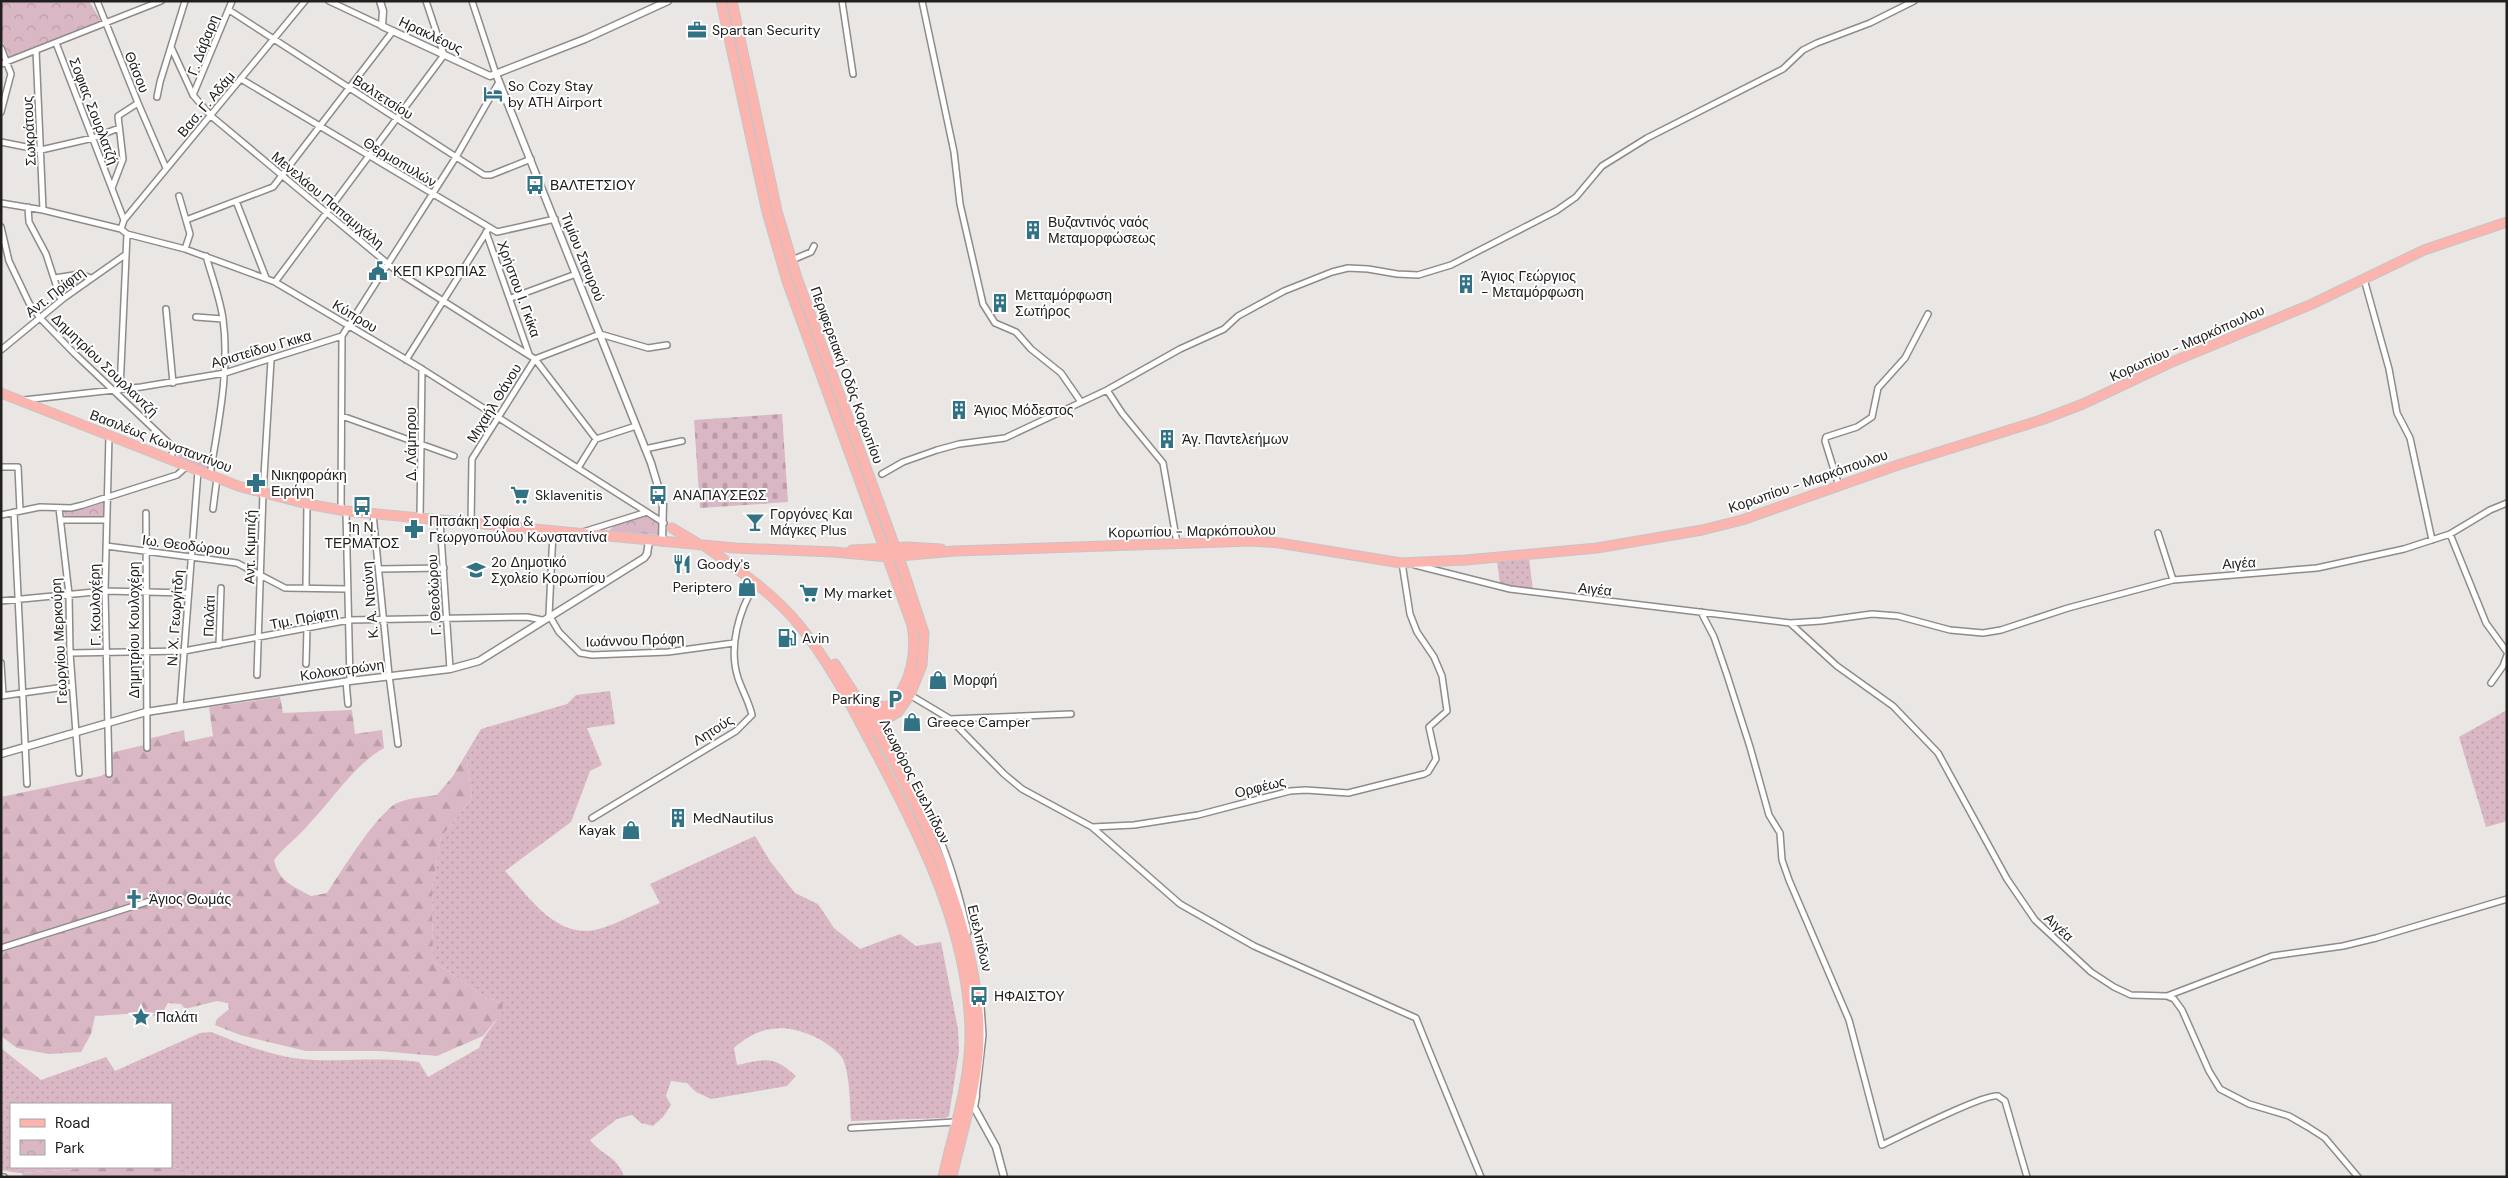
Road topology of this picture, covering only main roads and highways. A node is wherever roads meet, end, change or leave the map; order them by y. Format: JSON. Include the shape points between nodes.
{"nodes":[{"id":1,"x":721,"y":1,"type":"edge"},
{"id":2,"x":732,"y":1,"type":"edge"},
{"id":3,"x":2507,"y":222,"type":"edge"},
{"id":4,"x":1,"y":393,"type":"edge"},
{"id":5,"x":668,"y":526,"type":"road end"},
{"id":6,"x":701,"y":545,"type":"junction"},
{"id":7,"x":885,"y":547,"type":"junction"},
{"id":8,"x":895,"y":547,"type":"junction"},
{"id":9,"x":955,"y":550,"type":"junction"},
{"id":10,"x":834,"y":552,"type":"junction"},
{"id":11,"x":888,"y":557,"type":"junction"},
{"id":12,"x":899,"y":557,"type":"junction"},
{"id":13,"x":798,"y":624,"type":"junction"},
{"id":14,"x":857,"y":697,"type":"junction"},
{"id":15,"x":891,"y":705,"type":"junction"},
{"id":16,"x":889,"y":719,"type":"junction"},
{"id":17,"x":865,"y":721,"type":"junction"},
{"id":18,"x":869,"y":730,"type":"junction"},
{"id":19,"x":880,"y":741,"type":"junction"},
{"id":20,"x":943,"y":1177,"type":"edge"},
{"id":21,"x":952,"y":1177,"type":"edge"}],
"edges":[{"from":1,"to":7,"type":"main road","name":"Περιφερειακή Οδός Κορωπίου","via":[[767,212],[787,281]]},
{"from":2,"to":8,"type":"main road","name":"Περιφερειακή Οδός Κορωπίου","via":[[775,201],[792,260]]},
{"from":3,"to":9,"type":"main road","name":"Κορωπίου - Μαρκόπουλου","via":[[2424,250],[2312,304],[2041,420],[1898,464],[1742,520],[1658,538],[1539,554],[1401,562],[1252,541]]},
{"from":4,"to":6,"type":"main road","name":"Βασιλέως Κωνσταντίνου","via":[[186,467],[262,493],[307,504],[343,511]]},
{"from":5,"to":6,"type":"main road","name":"Λεωφόρος Ευελπίδων"},
{"from":6,"to":10,"type":"main road","name":"Κορωπίου - Μαρκόπουλου"},
{"from":6,"to":13,"type":"main road","name":"Λεωφόρος Ευελπίδων","via":[[755,584]]},
{"from":7,"to":8,"type":"main road","name":"Κορωπίου - Μαρκόπουλου"},
{"from":7,"to":10,"type":"main road","name":"Κορωπίου - Μαρκόπουλου"},
{"from":7,"to":11,"type":"main road","name":"Περιφερειακή Οδός Κορωπίου"},
{"from":8,"to":9,"type":"main road","name":"Κορωπίου - Μαρκόπουλου"},
{"from":8,"to":12,"type":"main road","name":"Περιφερειακή Οδός Κορωπίου"},
{"from":9,"to":12,"type":"main road","name":"Κορωπίου - Μαρκόπουλου"},
{"from":10,"to":11,"type":"main road","name":"Κορωπίου - Μαρκόπουλου"},
{"from":11,"to":12,"type":"main road","name":"Κορωπίου - Μαρκόπουλου"},
{"from":11,"to":15,"type":"main road","name":"Περιφερειακή Οδός Κορωπίου","via":[[912,625],[914,644],[908,676]]},
{"from":12,"to":16,"type":"main road","name":"Περιφερειακή Οδός Κορωπίου","via":[[924,633],[922,665],[910,695]]},
{"from":13,"to":14,"type":"main road","name":"Λεωφόρος Ευελπίδων","via":[[818,640]]},
{"from":13,"to":17,"type":"main road","name":"Λεωφόρος Ευελπίδων","via":[[828,663]]},
{"from":14,"to":15,"type":"main road","via":[[873,707]]},
{"from":14,"to":17,"type":"main road","name":"Λεωφόρος Ευελπίδων"},
{"from":15,"to":17,"type":"main road","name":"Περιφερειακή Οδός Κορωπίου"},
{"from":16,"to":18,"type":"main road","name":"Περιφερειακή Οδός Κορωπίου"},
{"from":16,"to":19,"type":"main road"},
{"from":17,"to":18,"type":"main road","name":"Λεωφόρος Ευελπίδων"},
{"from":18,"to":19,"type":"main road","name":"Λεωφόρος Ευελπίδων"},
{"from":18,"to":20,"type":"main road","name":"Λεωφόρος Ευελπίδων","via":[[923,844],[945,904],[966,993],[970,1040]]},
{"from":19,"to":21,"type":"main road","name":"Λεωφόρος Ευελπίδων","via":[[931,841],[969,948],[980,1056],[974,1094]]}]}
